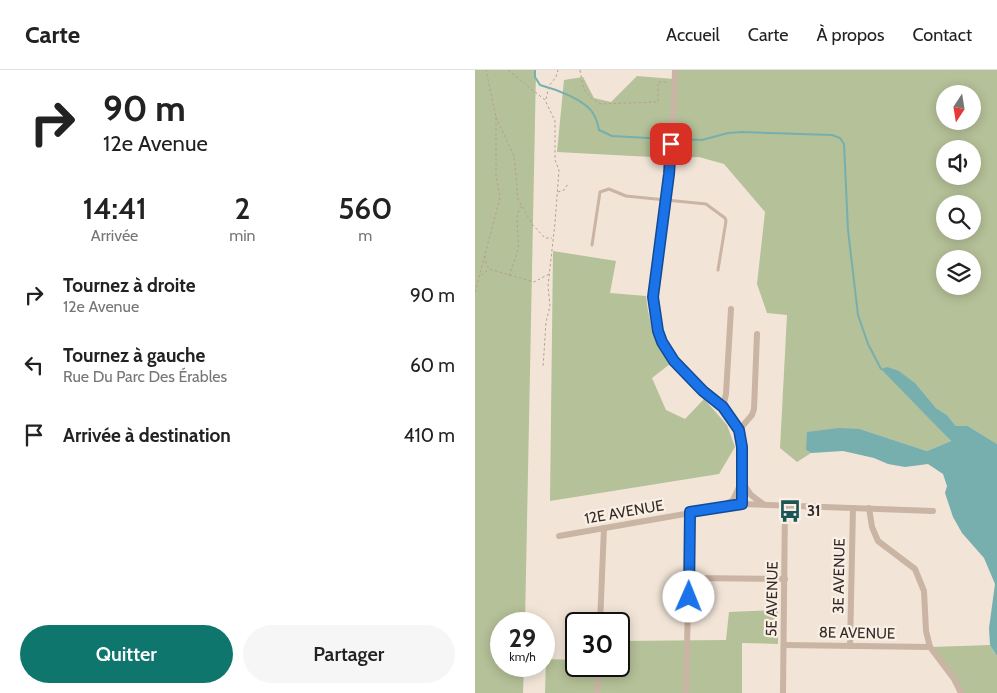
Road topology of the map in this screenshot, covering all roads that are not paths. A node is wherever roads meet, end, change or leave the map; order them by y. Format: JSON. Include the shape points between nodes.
{"nodes":[{"id":1,"x":675,"y":70,"type":"edge"},
{"id":2,"x":666,"y":199,"type":"junction"},
{"id":3,"x":592,"y":245,"type":"dead end"},
{"id":4,"x":718,"y":270,"type":"dead end"},
{"id":5,"x":731,"y":309,"type":"dead end"},
{"id":6,"x":757,"y":334,"type":"dead end"},
{"id":7,"x":723,"y":407,"type":"junction"},
{"id":8,"x":739,"y":430,"type":"junction"},
{"id":9,"x":742,"y":481,"type":"junction"},
{"id":10,"x":742,"y":504,"type":"junction"},
{"id":11,"x":764,"y":504,"type":"junction"},
{"id":12,"x":785,"y":505,"type":"junction"},
{"id":13,"x":725,"y":506,"type":"junction"},
{"id":14,"x":853,"y":508,"type":"junction"},
{"id":15,"x":869,"y":508,"type":"junction"},
{"id":16,"x":933,"y":511,"type":"dead end"},
{"id":17,"x":690,"y":512,"type":"junction"},
{"id":18,"x":604,"y":528,"type":"junction"},
{"id":19,"x":559,"y":536,"type":"dead end"},
{"id":20,"x":689,"y":578,"type":"junction"},
{"id":21,"x":785,"y":579,"type":"junction"},
{"id":22,"x":600,"y":612,"type":"edge"},
{"id":23,"x":784,"y":645,"type":"junction"},
{"id":24,"x":850,"y":646,"type":"junction"},
{"id":25,"x":930,"y":647,"type":"junction"},
{"id":26,"x":598,"y":677,"type":"edge"},
{"id":27,"x":597,"y":693,"type":"edge"},
{"id":28,"x":686,"y":693,"type":"edge"},
{"id":29,"x":783,"y":693,"type":"edge"},
{"id":30,"x":961,"y":693,"type":"edge"}],
"edges":[{"from":1,"to":2,"type":"street"},
{"from":2,"to":3,"type":"lane","via":[[627,196],[609,188],[600,192]]},
{"from":2,"to":4,"type":"lane","via":[[706,204],[725,218]]},
{"from":2,"to":7,"type":"street","via":[[653,297],[658,331],[674,361]]},
{"from":5,"to":7,"type":"street"},
{"from":6,"to":8,"type":"street","via":[[754,409]]},
{"from":7,"to":8,"type":"street"},
{"from":8,"to":9,"type":"street"},
{"from":9,"to":10,"type":"street"},
{"from":9,"to":11,"type":"street","via":[[751,495]]},
{"from":9,"to":13,"type":"street","via":[[733,500]]},
{"from":10,"to":11,"type":"street","name":"12E AVENUE"},
{"from":10,"to":13,"type":"street","name":"12E AVENUE"},
{"from":11,"to":12,"type":"street","name":"12E AVENUE"},
{"from":12,"to":14,"type":"street","name":"12E AVENUE"},
{"from":12,"to":21,"type":"street","name":"5E AVENUE"},
{"from":13,"to":17,"type":"street","name":"12E AVENUE"},
{"from":14,"to":15,"type":"street","name":"12E AVENUE"},
{"from":14,"to":24,"type":"street","name":"3E AVENUE"},
{"from":15,"to":16,"type":"street","name":"12E AVENUE"},
{"from":15,"to":25,"type":"street","via":[[878,541],[915,569],[924,591]]},
{"from":17,"to":18,"type":"street","name":"12E AVENUE"},
{"from":17,"to":20,"type":"street"},
{"from":18,"to":19,"type":"street","name":"12E AVENUE"},
{"from":18,"to":22,"type":"street"},
{"from":20,"to":21,"type":"street"},
{"from":20,"to":28,"type":"street"},
{"from":21,"to":23,"type":"street","name":"5E AVENUE"},
{"from":23,"to":24,"type":"street","name":"8E AVENUE"},
{"from":23,"to":29,"type":"street","name":"5E AVENUE"},
{"from":24,"to":25,"type":"street","name":"8E AVENUE"},
{"from":25,"to":30,"type":"street"},
{"from":26,"to":27,"type":"street"}]}
